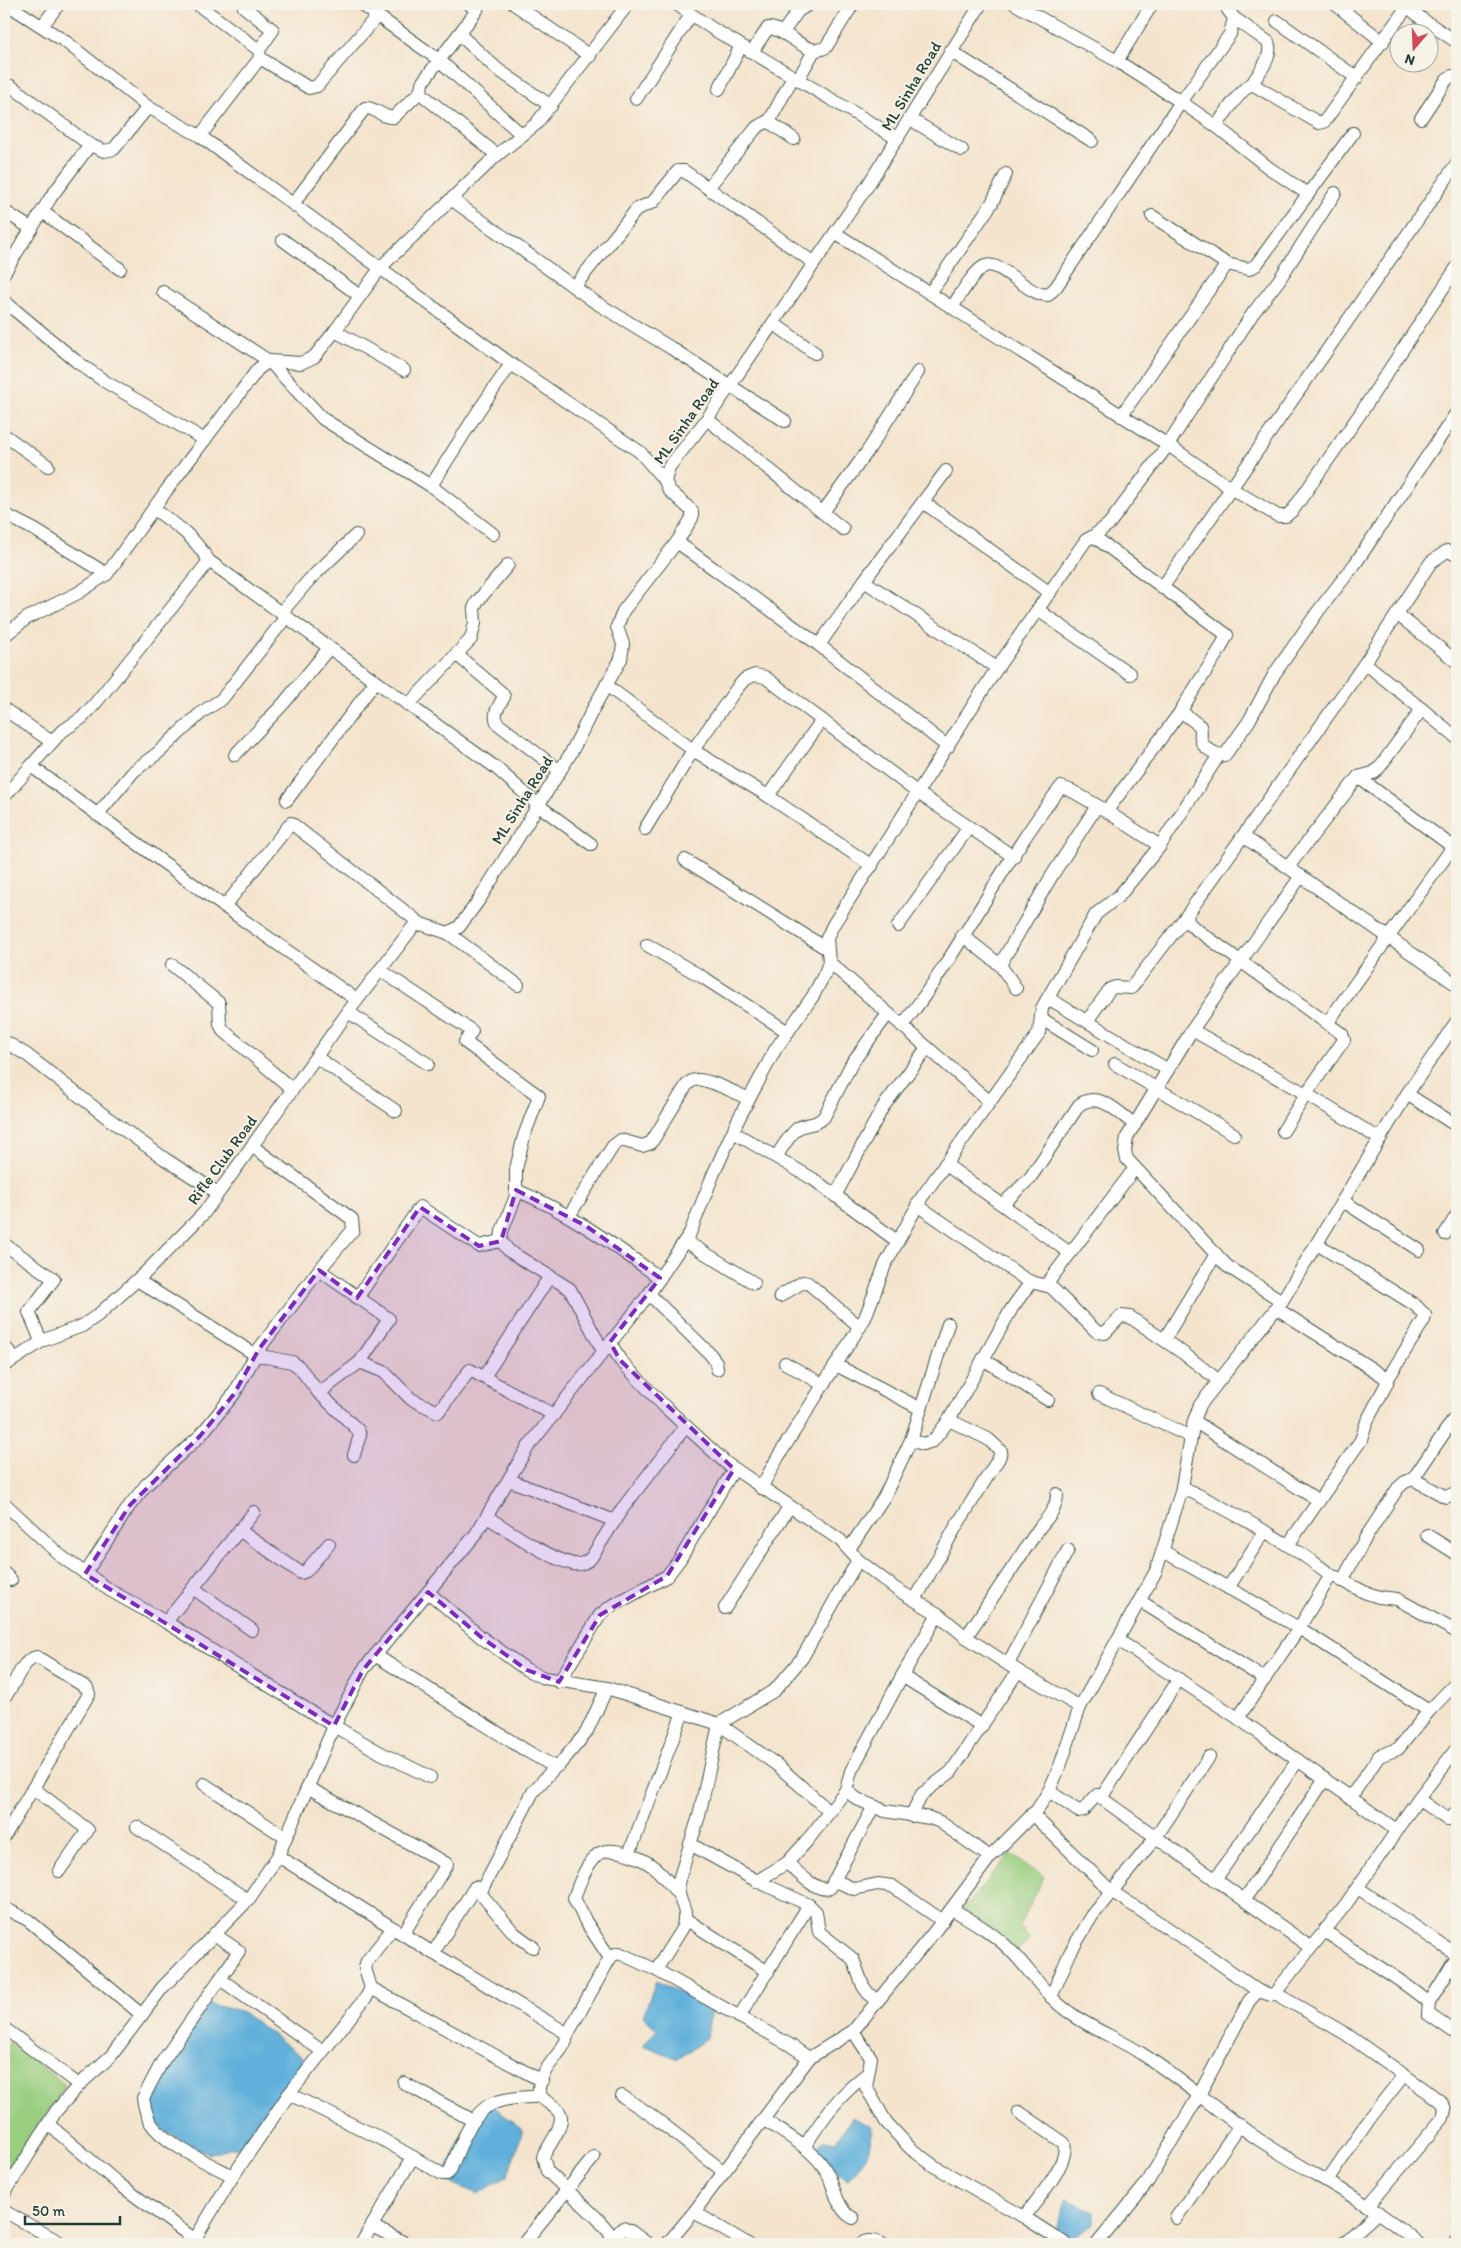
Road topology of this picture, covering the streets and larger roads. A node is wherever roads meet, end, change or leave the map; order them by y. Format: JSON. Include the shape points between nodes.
{"nodes":[{"id":1,"x":7,"y":4,"type":"edge"},
{"id":2,"x":59,"y":4,"type":"edge"},
{"id":3,"x":196,"y":4,"type":"edge"},
{"id":4,"x":246,"y":4,"type":"edge"},
{"id":5,"x":361,"y":4,"type":"edge"},
{"id":6,"x":514,"y":4,"type":"edge"},
{"id":7,"x":676,"y":4,"type":"edge"},
{"id":8,"x":809,"y":4,"type":"edge"},
{"id":9,"x":853,"y":4,"type":"edge"},
{"id":10,"x":981,"y":4,"type":"edge"},
{"id":11,"x":1015,"y":4,"type":"edge"},
{"id":12,"x":1152,"y":4,"type":"edge"},
{"id":13,"x":1227,"y":4,"type":"edge"},
{"id":14,"x":1335,"y":4,"type":"edge"},
{"id":15,"x":1408,"y":4,"type":"edge"},
{"id":16,"x":626,"y":5,"type":"edge"},
{"id":17,"x":476,"y":6,"type":"edge"},
{"id":18,"x":691,"y":15,"type":"junction"},
{"id":19,"x":378,"y":16,"type":"junction"},
{"id":20,"x":1234,"y":18,"type":"junction"},
{"id":21,"x":1277,"y":21,"type":"dead end"},
{"id":22,"x":42,"y":26,"type":"junction"},
{"id":23,"x":783,"y":32,"type":"junction"},
{"id":24,"x":459,"y":34,"type":"junction"},
{"id":25,"x":1384,"y":42,"type":"junction"},
{"id":26,"x":1457,"y":42,"type":"edge"},
{"id":27,"x":747,"y":49,"type":"junction"},
{"id":28,"x":814,"y":50,"type":"junction"},
{"id":29,"x":950,"y":51,"type":"junction"},
{"id":30,"x":260,"y":54,"type":"junction"},
{"id":31,"x":590,"y":56,"type":"junction"},
{"id":32,"x":439,"y":60,"type":"junction"},
{"id":33,"x":1117,"y":61,"type":"junction"},
{"id":34,"x":1457,"y":77,"type":"edge"},
{"id":35,"x":796,"y":78,"type":"junction"},
{"id":36,"x":1357,"y":78,"type":"junction"},
{"id":37,"x":1252,"y":84,"type":"junction"},
{"id":38,"x":4,"y":87,"type":"edge"},
{"id":39,"x":719,"y":89,"type":"dead end"},
{"id":40,"x":421,"y":91,"type":"junction"},
{"id":41,"x":636,"y":99,"type":"dead end"},
{"id":42,"x":1180,"y":102,"type":"junction"},
{"id":43,"x":551,"y":106,"type":"junction"},
{"id":44,"x":148,"y":107,"type":"junction"},
{"id":45,"x":1421,"y":118,"type":"dead end"},
{"id":46,"x":910,"y":119,"type":"junction"},
{"id":47,"x":770,"y":120,"type":"junction"},
{"id":48,"x":1216,"y":126,"type":"junction"},
{"id":49,"x":1353,"y":133,"type":"dead end"},
{"id":50,"x":522,"y":135,"type":"junction"},
{"id":51,"x":200,"y":136,"type":"junction"},
{"id":52,"x":898,"y":138,"type":"junction"},
{"id":53,"x":794,"y":139,"type":"dead end"},
{"id":54,"x":1092,"y":141,"type":"dead end"},
{"id":55,"x":90,"y":145,"type":"junction"},
{"id":56,"x":962,"y":150,"type":"dead end"},
{"id":57,"x":497,"y":156,"type":"junction"},
{"id":58,"x":1457,"y":163,"type":"edge"},
{"id":59,"x":1006,"y":174,"type":"dead end"},
{"id":60,"x":708,"y":188,"type":"junction"},
{"id":61,"x":1308,"y":194,"type":"junction"},
{"id":62,"x":1335,"y":194,"type":"dead end"},
{"id":63,"x":451,"y":199,"type":"junction"},
{"id":64,"x":293,"y":204,"type":"junction"},
{"id":65,"x":4,"y":211,"type":"edge"},
{"id":66,"x":43,"y":212,"type":"junction"},
{"id":67,"x":1152,"y":216,"type":"dead end"},
{"id":68,"x":32,"y":229,"type":"junction"},
{"id":69,"x":835,"y":233,"type":"junction"},
{"id":70,"x":283,"y":240,"type":"dead end"},
{"id":71,"x":814,"y":263,"type":"junction"},
{"id":72,"x":1227,"y":264,"type":"junction"},
{"id":73,"x":1457,"y":267,"type":"edge"},
{"id":74,"x":381,"y":268,"type":"junction"},
{"id":75,"x":120,"y":269,"type":"dead end"},
{"id":76,"x":4,"y":273,"type":"edge"},
{"id":77,"x":574,"y":287,"type":"junction"},
{"id":78,"x":163,"y":292,"type":"dead end"},
{"id":79,"x":930,"y":293,"type":"junction"},
{"id":80,"x":360,"y":296,"type":"junction"},
{"id":81,"x":4,"y":301,"type":"edge"},
{"id":82,"x":952,"y":307,"type":"junction"},
{"id":83,"x":774,"y":323,"type":"junction"},
{"id":84,"x":335,"y":331,"type":"junction"},
{"id":85,"x":815,"y":353,"type":"dead end"},
{"id":86,"x":269,"y":361,"type":"junction"},
{"id":87,"x":511,"y":364,"type":"junction"},
{"id":88,"x":404,"y":370,"type":"dead end"},
{"id":89,"x":918,"y":372,"type":"dead end"},
{"id":90,"x":730,"y":386,"type":"junction"},
{"id":91,"x":1457,"y":412,"type":"edge"},
{"id":92,"x":1121,"y":416,"type":"junction"},
{"id":93,"x":707,"y":419,"type":"junction"},
{"id":94,"x":785,"y":421,"type":"dead end"},
{"id":95,"x":4,"y":435,"type":"edge"},
{"id":96,"x":205,"y":440,"type":"junction"},
{"id":97,"x":1168,"y":445,"type":"junction"},
{"id":98,"x":48,"y":466,"type":"dead end"},
{"id":99,"x":946,"y":471,"type":"dead end"},
{"id":100,"x":665,"y":481,"type":"junction"},
{"id":101,"x":431,"y":486,"type":"junction"},
{"id":102,"x":1232,"y":489,"type":"junction"},
{"id":103,"x":923,"y":502,"type":"junction"},
{"id":104,"x":154,"y":510,"type":"junction"},
{"id":105,"x":823,"y":512,"type":"junction"},
{"id":106,"x":4,"y":514,"type":"edge"},
{"id":107,"x":843,"y":529,"type":"dead end"},
{"id":108,"x":493,"y":534,"type":"dead end"},
{"id":109,"x":356,"y":535,"type":"dead end"},
{"id":110,"x":1092,"y":536,"type":"junction"},
{"id":111,"x":677,"y":542,"type":"junction"},
{"id":112,"x":1457,"y":555,"type":"edge"},
{"id":113,"x":209,"y":561,"type":"junction"},
{"id":114,"x":508,"y":565,"type":"dead end"},
{"id":115,"x":107,"y":574,"type":"junction"},
{"id":116,"x":864,"y":581,"type":"junction"},
{"id":117,"x":1162,"y":588,"type":"junction"},
{"id":118,"x":1050,"y":593,"type":"junction"},
{"id":119,"x":1038,"y":610,"type":"junction"},
{"id":120,"x":1397,"y":614,"type":"junction"},
{"id":121,"x":284,"y":615,"type":"junction"},
{"id":122,"x":4,"y":636,"type":"edge"},
{"id":123,"x":819,"y":645,"type":"junction"},
{"id":124,"x":329,"y":648,"type":"junction"},
{"id":125,"x":456,"y":654,"type":"junction"},
{"id":126,"x":1457,"y":662,"type":"edge"},
{"id":127,"x":1365,"y":663,"type":"junction"},
{"id":128,"x":998,"y":668,"type":"junction"},
{"id":129,"x":1130,"y":674,"type":"dead end"},
{"id":130,"x":375,"y":682,"type":"junction"},
{"id":131,"x":606,"y":685,"type":"junction"},
{"id":132,"x":408,"y":705,"type":"junction"},
{"id":133,"x":4,"y":709,"type":"edge"},
{"id":134,"x":1422,"y":709,"type":"junction"},
{"id":135,"x":1181,"y":711,"type":"junction"},
{"id":136,"x":822,"y":720,"type":"junction"},
{"id":137,"x":1457,"y":738,"type":"edge"},
{"id":138,"x":52,"y":742,"type":"junction"},
{"id":139,"x":948,"y":747,"type":"junction"},
{"id":140,"x":693,"y":750,"type":"junction"},
{"id":141,"x":235,"y":755,"type":"dead end"},
{"id":142,"x":1219,"y":755,"type":"junction"},
{"id":143,"x":32,"y":766,"type":"junction"},
{"id":144,"x":560,"y":771,"type":"junction"},
{"id":145,"x":1358,"y":777,"type":"junction"},
{"id":146,"x":918,"y":793,"type":"junction"},
{"id":147,"x":768,"y":796,"type":"junction"},
{"id":148,"x":4,"y":797,"type":"edge"},
{"id":149,"x":287,"y":800,"type":"dead end"},
{"id":150,"x":538,"y":805,"type":"junction"},
{"id":151,"x":1100,"y":808,"type":"junction"},
{"id":152,"x":98,"y":815,"type":"junction"},
{"id":153,"x":969,"y":827,"type":"junction"},
{"id":154,"x":646,"y":829,"type":"dead end"},
{"id":155,"x":1243,"y":836,"type":"junction"},
{"id":156,"x":1456,"y":843,"type":"edge"},
{"id":157,"x":591,"y":844,"type":"dead end"},
{"id":158,"x":1160,"y":846,"type":"junction"},
{"id":159,"x":1014,"y":857,"type":"junction"},
{"id":160,"x":685,"y":860,"type":"dead end"},
{"id":161,"x":872,"y":866,"type":"junction"},
{"id":162,"x":1288,"y":867,"type":"junction"},
{"id":163,"x":1301,"y":876,"type":"junction"},
{"id":164,"x":224,"y":907,"type":"junction"},
{"id":165,"x":1187,"y":915,"type":"junction"},
{"id":166,"x":421,"y":924,"type":"junction"},
{"id":167,"x":898,"y":926,"type":"dead end"},
{"id":168,"x":448,"y":933,"type":"junction"},
{"id":169,"x":962,"y":935,"type":"junction"},
{"id":170,"x":1389,"y":938,"type":"junction"},
{"id":171,"x":647,"y":945,"type":"dead end"},
{"id":172,"x":827,"y":949,"type":"junction"},
{"id":173,"x":829,"y":962,"type":"junction"},
{"id":174,"x":1240,"y":962,"type":"junction"},
{"id":175,"x":172,"y":965,"type":"dead end"},
{"id":176,"x":1000,"y":965,"type":"junction"},
{"id":177,"x":380,"y":970,"type":"junction"},
{"id":178,"x":518,"y":985,"type":"dead end"},
{"id":179,"x":1457,"y":985,"type":"edge"},
{"id":180,"x":1016,"y":988,"type":"dead end"},
{"id":181,"x":1048,"y":998,"type":"junction"},
{"id":182,"x":357,"y":1000,"type":"junction"},
{"id":183,"x":348,"y":1012,"type":"junction"},
{"id":184,"x":888,"y":1014,"type":"junction"},
{"id":185,"x":1042,"y":1019,"type":"junction"},
{"id":186,"x":1087,"y":1021,"type":"junction"},
{"id":187,"x":1328,"y":1022,"type":"junction"},
{"id":188,"x":1457,"y":1022,"type":"edge"},
{"id":189,"x":902,"y":1026,"type":"junction"},
{"id":190,"x":1192,"y":1030,"type":"junction"},
{"id":191,"x":788,"y":1032,"type":"junction"},
{"id":192,"x":4,"y":1041,"type":"edge"},
{"id":193,"x":927,"y":1048,"type":"junction"},
{"id":194,"x":1092,"y":1050,"type":"dead end"},
{"id":195,"x":316,"y":1057,"type":"junction"},
{"id":196,"x":428,"y":1064,"type":"dead end"},
{"id":197,"x":1115,"y":1064,"type":"dead end"},
{"id":198,"x":1168,"y":1070,"type":"junction"},
{"id":199,"x":292,"y":1089,"type":"junction"},
{"id":200,"x":1156,"y":1090,"type":"junction"},
{"id":201,"x":1306,"y":1094,"type":"junction"},
{"id":202,"x":1407,"y":1094,"type":"junction"},
{"id":203,"x":749,"y":1099,"type":"junction"},
{"id":204,"x":989,"y":1101,"type":"junction"},
{"id":205,"x":396,"y":1112,"type":"dead end"},
{"id":206,"x":1135,"y":1125,"type":"junction"},
{"id":207,"x":1457,"y":1126,"type":"edge"},
{"id":208,"x":1284,"y":1131,"type":"dead end"},
{"id":209,"x":1234,"y":1134,"type":"dead end"},
{"id":210,"x":740,"y":1136,"type":"dead end"},
{"id":211,"x":1380,"y":1139,"type":"junction"},
{"id":212,"x":252,"y":1146,"type":"junction"},
{"id":213,"x":776,"y":1157,"type":"junction"},
{"id":214,"x":945,"y":1164,"type":"junction"},
{"id":215,"x":1135,"y":1168,"type":"junction"},
{"id":216,"x":516,"y":1190,"type":"junction"},
{"id":217,"x":218,"y":1194,"type":"junction"},
{"id":218,"x":835,"y":1196,"type":"junction"},
{"id":219,"x":1343,"y":1200,"type":"junction"},
{"id":220,"x":1003,"y":1204,"type":"junction"},
{"id":221,"x":917,"y":1205,"type":"junction"},
{"id":222,"x":1457,"y":1215,"type":"edge"},
{"id":223,"x":569,"y":1216,"type":"junction"},
{"id":224,"x":1445,"y":1234,"type":"dead end"},
{"id":225,"x":685,"y":1240,"type":"junction"},
{"id":226,"x":501,"y":1241,"type":"junction"},
{"id":227,"x":897,"y":1241,"type":"junction"},
{"id":228,"x":4,"y":1244,"type":"edge"},
{"id":229,"x":1317,"y":1244,"type":"junction"},
{"id":230,"x":1419,"y":1250,"type":"dead end"},
{"id":231,"x":1070,"y":1253,"type":"junction"},
{"id":232,"x":1216,"y":1254,"type":"junction"},
{"id":233,"x":319,"y":1270,"type":"junction"},
{"id":234,"x":550,"y":1276,"type":"junction"},
{"id":235,"x":660,"y":1278,"type":"junction"},
{"id":236,"x":137,"y":1280,"type":"junction"},
{"id":237,"x":1031,"y":1282,"type":"junction"},
{"id":238,"x":754,"y":1283,"type":"dead end"},
{"id":239,"x":1046,"y":1285,"type":"junction"},
{"id":240,"x":649,"y":1294,"type":"junction"},
{"id":241,"x":780,"y":1296,"type":"dead end"},
{"id":242,"x":357,"y":1298,"type":"junction"},
{"id":243,"x":1279,"y":1304,"type":"junction"},
{"id":244,"x":948,"y":1324,"type":"dead end"},
{"id":245,"x":860,"y":1327,"type":"junction"},
{"id":246,"x":1164,"y":1340,"type":"junction"},
{"id":247,"x":41,"y":1341,"type":"junction"},
{"id":248,"x":4,"y":1346,"type":"edge"},
{"id":249,"x":606,"y":1347,"type":"junction"},
{"id":250,"x":256,"y":1355,"type":"junction"},
{"id":251,"x":15,"y":1358,"type":"junction"},
{"id":252,"x":983,"y":1359,"type":"junction"},
{"id":253,"x":360,"y":1362,"type":"junction"},
{"id":254,"x":785,"y":1363,"type":"dead end"},
{"id":255,"x":836,"y":1365,"type":"junction"},
{"id":256,"x":4,"y":1366,"type":"edge"},
{"id":257,"x":717,"y":1369,"type":"dead end"},
{"id":258,"x":484,"y":1377,"type":"junction"},
{"id":259,"x":1218,"y":1380,"type":"junction"},
{"id":260,"x":1387,"y":1380,"type":"junction"},
{"id":261,"x":824,"y":1385,"type":"junction"},
{"id":262,"x":320,"y":1393,"type":"junction"},
{"id":263,"x":1099,"y":1394,"type":"dead end"},
{"id":264,"x":1048,"y":1400,"type":"dead end"},
{"id":265,"x":921,"y":1408,"type":"junction"},
{"id":266,"x":554,"y":1414,"type":"junction"},
{"id":267,"x":1457,"y":1414,"type":"edge"},
{"id":268,"x":949,"y":1420,"type":"junction"},
{"id":269,"x":1194,"y":1421,"type":"junction"},
{"id":270,"x":686,"y":1426,"type":"junction"},
{"id":271,"x":1191,"y":1437,"type":"junction"},
{"id":272,"x":911,"y":1440,"type":"junction"},
{"id":273,"x":354,"y":1455,"type":"dead end"},
{"id":274,"x":734,"y":1469,"type":"junction"},
{"id":275,"x":1413,"y":1479,"type":"junction"},
{"id":276,"x":509,"y":1480,"type":"junction"},
{"id":277,"x":1182,"y":1487,"type":"junction"},
{"id":278,"x":761,"y":1488,"type":"junction"},
{"id":279,"x":1457,"y":1492,"type":"edge"},
{"id":280,"x":1057,"y":1494,"type":"dead end"},
{"id":281,"x":1319,"y":1501,"type":"junction"},
{"id":282,"x":4,"y":1503,"type":"edge"},
{"id":283,"x":789,"y":1507,"type":"junction"},
{"id":284,"x":254,"y":1512,"type":"dead end"},
{"id":285,"x":487,"y":1517,"type":"junction"},
{"id":286,"x":614,"y":1521,"type":"junction"},
{"id":287,"x":239,"y":1530,"type":"junction"},
{"id":288,"x":1264,"y":1532,"type":"junction"},
{"id":289,"x":1427,"y":1535,"type":"dead end"},
{"id":290,"x":329,"y":1544,"type":"dead end"},
{"id":291,"x":1288,"y":1545,"type":"junction"},
{"id":292,"x":849,"y":1549,"type":"junction"},
{"id":293,"x":1068,"y":1550,"type":"dead end"},
{"id":294,"x":1162,"y":1551,"type":"junction"},
{"id":295,"x":1457,"y":1554,"type":"edge"},
{"id":296,"x":858,"y":1560,"type":"junction"},
{"id":297,"x":85,"y":1574,"type":"junction"},
{"id":298,"x":1336,"y":1578,"type":"junction"},
{"id":299,"x":193,"y":1588,"type":"junction"},
{"id":300,"x":1228,"y":1588,"type":"junction"},
{"id":301,"x":428,"y":1592,"type":"junction"},
{"id":302,"x":915,"y":1600,"type":"junction"},
{"id":303,"x":1140,"y":1601,"type":"junction"},
{"id":304,"x":725,"y":1608,"type":"dead end"},
{"id":305,"x":938,"y":1614,"type":"junction"},
{"id":306,"x":166,"y":1622,"type":"junction"},
{"id":307,"x":1299,"y":1628,"type":"junction"},
{"id":308,"x":252,"y":1630,"type":"dead end"},
{"id":309,"x":1457,"y":1632,"type":"edge"},
{"id":310,"x":966,"y":1637,"type":"junction"},
{"id":311,"x":1118,"y":1640,"type":"junction"},
{"id":312,"x":375,"y":1655,"type":"junction"},
{"id":313,"x":1013,"y":1668,"type":"junction"},
{"id":314,"x":902,"y":1676,"type":"junction"},
{"id":315,"x":1179,"y":1679,"type":"junction"},
{"id":316,"x":1264,"y":1679,"type":"junction"},
{"id":317,"x":559,"y":1682,"type":"junction"},
{"id":318,"x":1457,"y":1682,"type":"edge"},
{"id":319,"x":607,"y":1688,"type":"junction"},
{"id":320,"x":4,"y":1697,"type":"edge"},
{"id":321,"x":1080,"y":1707,"type":"junction"},
{"id":322,"x":1429,"y":1711,"type":"junction"},
{"id":323,"x":683,"y":1712,"type":"junction"},
{"id":324,"x":1238,"y":1718,"type":"junction"},
{"id":325,"x":719,"y":1724,"type":"junction"},
{"id":326,"x":334,"y":1726,"type":"junction"},
{"id":327,"x":982,"y":1726,"type":"junction"},
{"id":328,"x":1457,"y":1748,"type":"edge"},
{"id":329,"x":1209,"y":1757,"type":"dead end"},
{"id":330,"x":1298,"y":1760,"type":"junction"},
{"id":331,"x":555,"y":1767,"type":"junction"},
{"id":332,"x":430,"y":1777,"type":"dead end"},
{"id":333,"x":1324,"y":1779,"type":"junction"},
{"id":334,"x":204,"y":1784,"type":"dead end"},
{"id":335,"x":33,"y":1788,"type":"junction"},
{"id":336,"x":309,"y":1788,"type":"junction"},
{"id":337,"x":846,"y":1790,"type":"junction"},
{"id":338,"x":1049,"y":1791,"type":"junction"},
{"id":339,"x":1101,"y":1798,"type":"junction"},
{"id":340,"x":1350,"y":1798,"type":"junction"},
{"id":341,"x":1418,"y":1799,"type":"junction"},
{"id":342,"x":874,"y":1806,"type":"junction"},
{"id":343,"x":830,"y":1812,"type":"junction"},
{"id":344,"x":1457,"y":1812,"type":"edge"},
{"id":345,"x":1032,"y":1814,"type":"junction"},
{"id":346,"x":910,"y":1816,"type":"junction"},
{"id":347,"x":137,"y":1827,"type":"dead end"},
{"id":348,"x":1395,"y":1832,"type":"junction"},
{"id":349,"x":285,"y":1836,"type":"junction"},
{"id":350,"x":4,"y":1837,"type":"edge"},
{"id":351,"x":1156,"y":1837,"type":"junction"},
{"id":352,"x":690,"y":1844,"type":"junction"},
{"id":353,"x":629,"y":1854,"type":"junction"},
{"id":354,"x":278,"y":1856,"type":"junction"},
{"id":355,"x":990,"y":1857,"type":"junction"},
{"id":356,"x":787,"y":1862,"type":"junction"},
{"id":357,"x":59,"y":1871,"type":"dead end"},
{"id":358,"x":834,"y":1880,"type":"junction"},
{"id":359,"x":1215,"y":1880,"type":"junction"},
{"id":360,"x":757,"y":1881,"type":"junction"},
{"id":361,"x":1358,"y":1888,"type":"junction"},
{"id":362,"x":1111,"y":1891,"type":"junction"},
{"id":363,"x":480,"y":1893,"type":"junction"},
{"id":364,"x":680,"y":1895,"type":"junction"},
{"id":365,"x":248,"y":1900,"type":"junction"},
{"id":366,"x":1244,"y":1900,"type":"junction"},
{"id":367,"x":809,"y":1905,"type":"junction"},
{"id":368,"x":4,"y":1908,"type":"edge"},
{"id":369,"x":952,"y":1909,"type":"junction"},
{"id":370,"x":684,"y":1918,"type":"junction"},
{"id":371,"x":943,"y":1921,"type":"junction"},
{"id":372,"x":1324,"y":1930,"type":"junction"},
{"id":373,"x":398,"y":1931,"type":"junction"},
{"id":374,"x":214,"y":1934,"type":"junction"},
{"id":375,"x":532,"y":1947,"type":"dead end"},
{"id":376,"x":1310,"y":1947,"type":"junction"},
{"id":377,"x":433,"y":1954,"type":"junction"},
{"id":378,"x":1457,"y":1956,"type":"edge"},
{"id":379,"x":610,"y":1958,"type":"junction"},
{"id":380,"x":656,"y":1970,"type":"junction"},
{"id":381,"x":768,"y":1972,"type":"junction"},
{"id":382,"x":220,"y":1979,"type":"junction"},
{"id":383,"x":371,"y":1988,"type":"junction"},
{"id":384,"x":1258,"y":1991,"type":"junction"},
{"id":385,"x":1275,"y":1993,"type":"junction"},
{"id":386,"x":1051,"y":1997,"type":"junction"},
{"id":387,"x":877,"y":2001,"type":"junction"},
{"id":388,"x":1429,"y":2003,"type":"junction"},
{"id":389,"x":142,"y":2015,"type":"junction"},
{"id":390,"x":739,"y":2017,"type":"junction"},
{"id":391,"x":4,"y":2028,"type":"edge"},
{"id":392,"x":852,"y":2031,"type":"junction"},
{"id":393,"x":567,"y":2034,"type":"junction"},
{"id":394,"x":1457,"y":2034,"type":"edge"},
{"id":395,"x":322,"y":2051,"type":"junction"},
{"id":396,"x":809,"y":2058,"type":"junction"},
{"id":397,"x":868,"y":2073,"type":"junction"},
{"id":398,"x":1404,"y":2075,"type":"junction"},
{"id":399,"x":542,"y":2081,"type":"junction"},
{"id":400,"x":404,"y":2083,"type":"dead end"},
{"id":401,"x":79,"y":2086,"type":"junction"},
{"id":402,"x":289,"y":2094,"type":"junction"},
{"id":403,"x":540,"y":2096,"type":"junction"},
{"id":404,"x":622,"y":2096,"type":"dead end"},
{"id":405,"x":1200,"y":2096,"type":"junction"},
{"id":406,"x":1019,"y":2112,"type":"dead end"},
{"id":407,"x":763,"y":2119,"type":"junction"},
{"id":408,"x":474,"y":2121,"type":"junction"},
{"id":409,"x":48,"y":2124,"type":"junction"},
{"id":410,"x":1240,"y":2125,"type":"junction"},
{"id":411,"x":804,"y":2147,"type":"junction"},
{"id":412,"x":413,"y":2157,"type":"junction"},
{"id":413,"x":594,"y":2157,"type":"dead end"},
{"id":414,"x":723,"y":2172,"type":"junction"},
{"id":415,"x":8,"y":2176,"type":"edge"},
{"id":416,"x":233,"y":2176,"type":"junction"},
{"id":417,"x":1327,"y":2181,"type":"junction"},
{"id":418,"x":568,"y":2190,"type":"junction"},
{"id":419,"x":4,"y":2194,"type":"edge"},
{"id":420,"x":1373,"y":2209,"type":"junction"},
{"id":421,"x":4,"y":2210,"type":"edge"},
{"id":422,"x":694,"y":2212,"type":"junction"},
{"id":423,"x":853,"y":2218,"type":"dead end"},
{"id":424,"x":1024,"y":2218,"type":"junction"},
{"id":425,"x":1176,"y":2218,"type":"dead end"},
{"id":426,"x":372,"y":2226,"type":"junction"},
{"id":427,"x":610,"y":2241,"type":"edge"},
{"id":428,"x":198,"y":2242,"type":"edge"},
{"id":429,"x":63,"y":2244,"type":"edge"},
{"id":430,"x":361,"y":2244,"type":"edge"},
{"id":431,"x":406,"y":2244,"type":"edge"},
{"id":432,"x":523,"y":2244,"type":"edge"},
{"id":433,"x":648,"y":2244,"type":"edge"},
{"id":434,"x":667,"y":2244,"type":"edge"},
{"id":435,"x":748,"y":2244,"type":"edge"},
{"id":436,"x":861,"y":2244,"type":"edge"},
{"id":437,"x":882,"y":2244,"type":"edge"},
{"id":438,"x":1066,"y":2244,"type":"edge"},
{"id":439,"x":1097,"y":2244,"type":"edge"},
{"id":440,"x":1343,"y":2244,"type":"edge"},
{"id":441,"x":1419,"y":2244,"type":"edge"}],
"edges":[{"from":1,"to":22,"type":"street"},
{"from":2,"to":22,"type":"street"},
{"from":3,"to":30,"type":"street"},
{"from":4,"to":30,"type":"street","via":[[244,7],[273,30]]},
{"from":5,"to":19,"type":"street"},
{"from":6,"to":31,"type":"street"},
{"from":7,"to":18,"type":"street"},
{"from":8,"to":23,"type":"street","via":[[798,11]]},
{"from":9,"to":28,"type":"street","via":[[826,47]]},
{"from":10,"to":29,"type":"street","name":"ML Sinha Road"},
{"from":11,"to":33,"type":"street"},
{"from":12,"to":33,"type":"street"},
{"from":13,"to":20,"type":"street"},
{"from":14,"to":25,"type":"street"},
{"from":15,"to":25,"type":"street"},
{"from":15,"to":26,"type":"street","via":[[1422,19]]},
{"from":16,"to":31,"type":"street"},
{"from":17,"to":24,"type":"street"},
{"from":18,"to":27,"type":"street"},
{"from":18,"to":41,"type":"street"},
{"from":19,"to":30,"type":"street","via":[[313,88]]},
{"from":19,"to":32,"type":"street"},
{"from":20,"to":37,"type":"street","via":[[1270,46],[1269,56]]},
{"from":20,"to":42,"type":"street","via":[[1230,34]]},
{"from":21,"to":36,"type":"street"},
{"from":22,"to":44,"type":"street"},
{"from":23,"to":27,"type":"street","via":[[768,28]]},
{"from":23,"to":28,"type":"street"},
{"from":24,"to":32,"type":"street"},
{"from":24,"to":43,"type":"street","via":[[497,69]]},
{"from":25,"to":36,"type":"street"},
{"from":27,"to":35,"type":"street"},
{"from":27,"to":39,"type":"street"},
{"from":28,"to":35,"type":"street"},
{"from":29,"to":46,"type":"street","name":"ML Sinha Road"},
{"from":29,"to":54,"type":"street"},
{"from":30,"to":51,"type":"street"},
{"from":31,"to":43,"type":"street"},
{"from":32,"to":40,"type":"street","via":[[422,83]]},
{"from":32,"to":50,"type":"street"},
{"from":33,"to":42,"type":"street"},
{"from":34,"to":45,"type":"street","via":[[1447,79]]},
{"from":35,"to":47,"type":"street"},
{"from":35,"to":52,"type":"street"},
{"from":36,"to":37,"type":"street","via":[[1324,122],[1319,123]]},
{"from":37,"to":48,"type":"street"},
{"from":38,"to":55,"type":"street","via":[[11,86]]},
{"from":40,"to":57,"type":"street"},
{"from":40,"to":64,"type":"street","via":[[394,117],[366,108]]},
{"from":42,"to":48,"type":"street"},
{"from":42,"to":82,"type":"street","via":[[1056,287],[1048,294],[1040,295],[990,265],[976,274]]},
{"from":43,"to":50,"type":"street"},
{"from":44,"to":51,"type":"street"},
{"from":44,"to":55,"type":"street","via":[[114,149],[104,151]]},
{"from":46,"to":52,"type":"street","name":"ML Sinha Road"},
{"from":46,"to":56,"type":"street"},
{"from":47,"to":53,"type":"street"},
{"from":47,"to":60,"type":"street","via":[[757,127]]},
{"from":48,"to":61,"type":"street"},
{"from":49,"to":61,"type":"street"},
{"from":50,"to":57,"type":"street"},
{"from":51,"to":64,"type":"street"},
{"from":52,"to":69,"type":"street","name":"ML Sinha Road"},
{"from":55,"to":66,"type":"street"},
{"from":57,"to":63,"type":"street"},
{"from":58,"to":102,"type":"street"},
{"from":59,"to":79,"type":"street","via":[[992,203]]},
{"from":60,"to":71,"type":"street"},
{"from":60,"to":77,"type":"street","via":[[684,171],[674,173],[653,202],[637,210]]},
{"from":61,"to":72,"type":"street","via":[[1256,265],[1249,269]]},
{"from":62,"to":97,"type":"street"},
{"from":63,"to":74,"type":"street"},
{"from":63,"to":77,"type":"street"},
{"from":64,"to":74,"type":"street"},
{"from":65,"to":68,"type":"street"},
{"from":66,"to":68,"type":"street"},
{"from":66,"to":75,"type":"street"},
{"from":67,"to":72,"type":"street"},
{"from":68,"to":76,"type":"street"},
{"from":69,"to":71,"type":"street","name":"ML Sinha Road"},
{"from":69,"to":79,"type":"street"},
{"from":70,"to":80,"type":"street"},
{"from":71,"to":83,"type":"street","name":"ML Sinha Road"},
{"from":72,"to":92,"type":"street"},
{"from":73,"to":102,"type":"street","via":[[1293,510],[1286,516],[1278,516]]},
{"from":74,"to":80,"type":"street"},
{"from":74,"to":87,"type":"street"},
{"from":77,"to":90,"type":"street"},
{"from":78,"to":86,"type":"street"},
{"from":79,"to":82,"type":"street"},
{"from":80,"to":84,"type":"street"},
{"from":81,"to":96,"type":"street","via":[[104,381]]},
{"from":82,"to":92,"type":"street"},
{"from":83,"to":85,"type":"street"},
{"from":83,"to":90,"type":"street","name":"ML Sinha Road"},
{"from":84,"to":86,"type":"street","via":[[307,361]]},
{"from":84,"to":88,"type":"street"},
{"from":86,"to":96,"type":"street","via":[[258,369]]},
{"from":86,"to":101,"type":"street","via":[[323,419]]},
{"from":87,"to":100,"type":"street","via":[[640,452]]},
{"from":87,"to":101,"type":"street"},
{"from":89,"to":105,"type":"street","via":[[867,452]]},
{"from":90,"to":93,"type":"street","name":"ML Sinha Road"},
{"from":90,"to":94,"type":"street"},
{"from":91,"to":142,"type":"street","via":[[1275,673],[1249,721],[1226,754]]},
{"from":92,"to":97,"type":"street"},
{"from":93,"to":100,"type":"street","name":"ML Sinha Road","via":[[669,466]]},
{"from":93,"to":105,"type":"street"},
{"from":95,"to":98,"type":"street"},
{"from":96,"to":104,"type":"street"},
{"from":97,"to":102,"type":"street"},
{"from":97,"to":110,"type":"street","via":[[1109,524]]},
{"from":99,"to":103,"type":"street"},
{"from":100,"to":111,"type":"street","name":"ML Sinha Road","via":[[669,490],[693,514]]},
{"from":101,"to":108,"type":"street"},
{"from":102,"to":117,"type":"street"},
{"from":103,"to":116,"type":"street"},
{"from":103,"to":118,"type":"street"},
{"from":104,"to":113,"type":"street","via":[[185,530]]},
{"from":104,"to":115,"type":"street"},
{"from":105,"to":107,"type":"street"},
{"from":106,"to":115,"type":"street"},
{"from":109,"to":121,"type":"street","via":[[310,580]]},
{"from":110,"to":117,"type":"street"},
{"from":110,"to":118,"type":"street"},
{"from":111,"to":123,"type":"street"},
{"from":111,"to":131,"type":"street","name":"ML Sinha Road","via":[[623,611],[617,627],[623,644],[621,660]]},
{"from":112,"to":120,"type":"street","via":[[1446,551],[1431,562]]},
{"from":113,"to":121,"type":"street"},
{"from":113,"to":138,"type":"street","via":[[94,706]]},
{"from":114,"to":125,"type":"street","via":[[477,602],[471,639]]},
{"from":115,"to":122,"type":"street","via":[[78,593],[27,618]]},
{"from":116,"to":123,"type":"street"},
{"from":116,"to":128,"type":"street"},
{"from":117,"to":135,"type":"street","via":[[1227,635]]},
{"from":118,"to":119,"type":"street"},
{"from":119,"to":128,"type":"street"},
{"from":119,"to":129,"type":"street"},
{"from":120,"to":126,"type":"street"},
{"from":120,"to":127,"type":"street"},
{"from":121,"to":124,"type":"street"},
{"from":121,"to":152,"type":"street","via":[[222,699],[202,712],[134,771]]},
{"from":123,"to":139,"type":"street"},
{"from":124,"to":130,"type":"street"},
{"from":124,"to":141,"type":"street"},
{"from":125,"to":132,"type":"street"},
{"from":125,"to":144,"type":"street","via":[[504,697],[495,714],[498,724]]},
{"from":127,"to":134,"type":"street"},
{"from":127,"to":155,"type":"street"},
{"from":128,"to":139,"type":"street"},
{"from":130,"to":132,"type":"street"},
{"from":130,"to":149,"type":"street"},
{"from":131,"to":140,"type":"street"},
{"from":131,"to":144,"type":"street","name":"ML Sinha Road"},
{"from":132,"to":150,"type":"street","via":[[495,768]]},
{"from":133,"to":138,"type":"street"},
{"from":134,"to":137,"type":"street"},
{"from":134,"to":145,"type":"street","via":[[1380,768],[1372,774]]},
{"from":135,"to":142,"type":"street","via":[[1200,726],[1201,740],[1207,749]]},
{"from":135,"to":151,"type":"street","via":[[1109,808]]},
{"from":136,"to":140,"type":"street","via":[[765,677],[755,675],[745,679],[737,688]]},
{"from":136,"to":146,"type":"street"},
{"from":136,"to":147,"type":"street"},
{"from":138,"to":143,"type":"street"},
{"from":139,"to":146,"type":"street"},
{"from":140,"to":147,"type":"street"},
{"from":140,"to":154,"type":"street"},
{"from":142,"to":158,"type":"street"},
{"from":143,"to":148,"type":"street"},
{"from":143,"to":152,"type":"street"},
{"from":144,"to":150,"type":"street","name":"ML Sinha Road"},
{"from":145,"to":156,"type":"street"},
{"from":145,"to":162,"type":"street"},
{"from":146,"to":153,"type":"street"},
{"from":146,"to":161,"type":"street"},
{"from":147,"to":161,"type":"street"},
{"from":150,"to":157,"type":"street"},
{"from":150,"to":168,"type":"street","name":"ML Sinha Road","via":[[479,900],[459,927]]},
{"from":151,"to":158,"type":"street"},
{"from":151,"to":159,"type":"street","via":[[1061,787]]},
{"from":151,"to":176,"type":"street","via":[[1051,877]]},
{"from":152,"to":164,"type":"street"},
{"from":153,"to":159,"type":"street"},
{"from":153,"to":167,"type":"street"},
{"from":155,"to":162,"type":"street"},
{"from":155,"to":165,"type":"street"},
{"from":156,"to":170,"type":"street"},
{"from":158,"to":181,"type":"street","via":[[1119,896],[1096,914]]},
{"from":159,"to":169,"type":"street"},
{"from":160,"to":172,"type":"street"},
{"from":161,"to":172,"type":"street","via":[[833,925],[827,938]]},
{"from":162,"to":163,"type":"street"},
{"from":163,"to":170,"type":"street"},
{"from":163,"to":174,"type":"street"},
{"from":164,"to":166,"type":"street","via":[[291,823]]},
{"from":164,"to":182,"type":"street"},
{"from":165,"to":174,"type":"street","via":[[1193,927]]},
{"from":165,"to":186,"type":"street","via":[[1131,988],[1110,989]]},
{"from":166,"to":168,"type":"street"},
{"from":166,"to":177,"type":"street","name":"Rifle Club Road","via":[[413,927]]},
{"from":168,"to":178,"type":"street"},
{"from":169,"to":176,"type":"street"},
{"from":169,"to":189,"type":"street"},
{"from":170,"to":179,"type":"street"},
{"from":170,"to":187,"type":"street"},
{"from":171,"to":191,"type":"street"},
{"from":172,"to":173,"type":"street"},
{"from":173,"to":184,"type":"street"},
{"from":173,"to":191,"type":"street","via":[[826,973]]},
{"from":174,"to":187,"type":"street"},
{"from":174,"to":190,"type":"street"},
{"from":175,"to":199,"type":"street","via":[[219,1003],[223,1030]]},
{"from":176,"to":180,"type":"street"},
{"from":177,"to":182,"type":"street","name":"Rifle Club Road"},
{"from":177,"to":216,"type":"street","via":[[472,1030],[465,1042],[540,1096],[524,1136],[516,1169]]},
{"from":181,"to":185,"type":"street","via":[[1042,1008]]},
{"from":181,"to":186,"type":"street"},
{"from":182,"to":183,"type":"street","name":"Rifle Club Road"},
{"from":183,"to":195,"type":"street","name":"Rifle Club Road"},
{"from":183,"to":196,"type":"street"},
{"from":184,"to":189,"type":"street"},
{"from":184,"to":213,"type":"street","via":[[852,1063],[824,1117],[817,1124],[800,1127]]},
{"from":185,"to":194,"type":"street"},
{"from":185,"to":204,"type":"street","via":[[1039,1033]]},
{"from":186,"to":198,"type":"street"},
{"from":187,"to":201,"type":"street","via":[[1344,1040]]},
{"from":188,"to":202,"type":"street"},
{"from":189,"to":193,"type":"street"},
{"from":190,"to":198,"type":"street"},
{"from":190,"to":201,"type":"street"},
{"from":191,"to":203,"type":"street"},
{"from":192,"to":217,"type":"street","via":[[164,1159]]},
{"from":193,"to":204,"type":"street"},
{"from":193,"to":218,"type":"street","via":[[884,1107]]},
{"from":195,"to":199,"type":"street","name":"Rifle Club Road"},
{"from":195,"to":205,"type":"street"},
{"from":197,"to":200,"type":"street"},
{"from":198,"to":200,"type":"street"},
{"from":199,"to":212,"type":"street","name":"Rifle Club Road"},
{"from":200,"to":206,"type":"street"},
{"from":200,"to":209,"type":"street"},
{"from":201,"to":208,"type":"street"},
{"from":201,"to":211,"type":"street"},
{"from":202,"to":207,"type":"street"},
{"from":202,"to":211,"type":"street"},
{"from":203,"to":223,"type":"street","via":[[710,1082],[692,1080],[651,1143],[642,1146],[622,1140],[614,1146]]},
{"from":203,"to":225,"type":"street"},
{"from":204,"to":214,"type":"street"},
{"from":206,"to":215,"type":"street","via":[[1127,1137],[1124,1151]]},
{"from":206,"to":220,"type":"street","via":[[1103,1102],[1086,1100],[1079,1105],[1030,1178]]},
{"from":210,"to":213,"type":"street"},
{"from":211,"to":219,"type":"street"},
{"from":212,"to":217,"type":"street","name":"Rifle Club Road"},
{"from":212,"to":233,"type":"street","via":[[352,1219],[354,1230]]},
{"from":213,"to":218,"type":"street"},
{"from":214,"to":220,"type":"street"},
{"from":214,"to":221,"type":"street"},
{"from":215,"to":231,"type":"street"},
{"from":215,"to":232,"type":"street"},
{"from":216,"to":223,"type":"street"},
{"from":216,"to":226,"type":"street"},
{"from":217,"to":236,"type":"street","name":"Rifle Club Road","via":[[187,1232]]},
{"from":218,"to":227,"type":"street"},
{"from":219,"to":229,"type":"street"},
{"from":219,"to":230,"type":"street"},
{"from":220,"to":231,"type":"street"},
{"from":221,"to":227,"type":"street"},
{"from":221,"to":237,"type":"street"},
{"from":222,"to":224,"type":"street"},
{"from":223,"to":235,"type":"street"},
{"from":225,"to":235,"type":"street"},
{"from":225,"to":238,"type":"street"},
{"from":226,"to":234,"type":"street","via":[[509,1251]]},
{"from":226,"to":242,"type":"street","via":[[479,1246],[420,1206]]},
{"from":227,"to":245,"type":"street"},
{"from":228,"to":247,"type":"street","via":[[54,1279],[30,1312]]},
{"from":229,"to":243,"type":"street"},
{"from":229,"to":260,"type":"street","via":[[1423,1311],[1424,1320]]},
{"from":231,"to":239,"type":"street"},
{"from":232,"to":243,"type":"street","via":[[1227,1266]]},
{"from":232,"to":246,"type":"street"},
{"from":233,"to":242,"type":"street"},
{"from":233,"to":250,"type":"street"},
{"from":234,"to":249,"type":"street","via":[[570,1289]]},
{"from":234,"to":258,"type":"street"},
{"from":235,"to":240,"type":"street"},
{"from":236,"to":247,"type":"street","name":"Rifle Club Road","via":[[82,1326]]},
{"from":236,"to":250,"type":"street"},
{"from":237,"to":239,"type":"street"},
{"from":237,"to":252,"type":"street"},
{"from":239,"to":246,"type":"street","via":[[1060,1294],[1097,1332],[1105,1333],[1124,1315]]},
{"from":240,"to":249,"type":"street"},
{"from":240,"to":257,"type":"street","via":[[710,1354]]},
{"from":241,"to":245,"type":"street","via":[[803,1282],[808,1283]]},
{"from":242,"to":253,"type":"street","via":[[389,1319]]},
{"from":243,"to":259,"type":"street"},
{"from":243,"to":260,"type":"street"},
{"from":244,"to":265,"type":"street"},
{"from":245,"to":255,"type":"street"},
{"from":246,"to":259,"type":"street"},
{"from":247,"to":251,"type":"street","name":"Rifle Club Road"},
{"from":248,"to":251,"type":"street"},
{"from":249,"to":266,"type":"street"},
{"from":249,"to":270,"type":"street"},
{"from":250,"to":262,"type":"street","via":[[292,1362],[304,1371]]},
{"from":250,"to":297,"type":"street","via":[[234,1394],[200,1436],[146,1485],[130,1505]]},
{"from":251,"to":256,"type":"street","name":"Rifle Club Road"},
{"from":252,"to":264,"type":"street"},
{"from":252,"to":268,"type":"street"},
{"from":253,"to":258,"type":"street","via":[[384,1372],[411,1399],[438,1412],[470,1370]]},
{"from":253,"to":262,"type":"street"},
{"from":254,"to":261,"type":"street"},
{"from":255,"to":261,"type":"street"},
{"from":255,"to":265,"type":"street"},
{"from":258,"to":266,"type":"street"},
{"from":259,"to":269,"type":"street","via":[[1200,1405]]},
{"from":260,"to":281,"type":"street","via":[[1361,1440]]},
{"from":261,"to":278,"type":"street"},
{"from":262,"to":273,"type":"street","via":[[358,1430],[360,1435]]},
{"from":263,"to":271,"type":"street"},
{"from":265,"to":272,"type":"street"},
{"from":266,"to":276,"type":"street"},
{"from":267,"to":275,"type":"street"},
{"from":268,"to":272,"type":"street","via":[[933,1441],[923,1444]]},
{"from":268,"to":302,"type":"street","via":[[988,1439],[1002,1451]]},
{"from":269,"to":271,"type":"street"},
{"from":269,"to":281,"type":"street"},
{"from":270,"to":274,"type":"street"},
{"from":270,"to":286,"type":"street"},
{"from":271,"to":277,"type":"street"},
{"from":272,"to":292,"type":"street","via":[[884,1497]]},
{"from":274,"to":278,"type":"street"},
{"from":274,"to":317,"type":"street","via":[[667,1576],[600,1615]]},
{"from":275,"to":279,"type":"street","via":[[1446,1497]]},
{"from":275,"to":298,"type":"street","via":[[1398,1488]]},
{"from":276,"to":285,"type":"street"},
{"from":276,"to":286,"type":"street"},
{"from":277,"to":288,"type":"street"},
{"from":277,"to":294,"type":"street"},
{"from":278,"to":283,"type":"street"},
{"from":280,"to":310,"type":"street","via":[[1053,1512]]},
{"from":281,"to":291,"type":"street"},
{"from":282,"to":297,"type":"street"},
{"from":283,"to":292,"type":"street","via":[[819,1524]]},
{"from":283,"to":304,"type":"street"},
{"from":284,"to":287,"type":"street"},
{"from":285,"to":286,"type":"street","via":[[559,1559],[574,1564],[584,1564],[591,1558]]},
{"from":285,"to":301,"type":"street"},
{"from":287,"to":290,"type":"street","via":[[301,1573]]},
{"from":287,"to":299,"type":"street"},
{"from":288,"to":291,"type":"street"},
{"from":288,"to":300,"type":"street"},
{"from":289,"to":295,"type":"street"},
{"from":291,"to":298,"type":"street"},
{"from":292,"to":296,"type":"street"},
{"from":293,"to":313,"type":"street"},
{"from":294,"to":300,"type":"street"},
{"from":294,"to":303,"type":"street","via":[[1156,1572]]},
{"from":296,"to":302,"type":"street"},
{"from":296,"to":325,"type":"street","via":[[802,1658],[775,1690]]},
{"from":297,"to":306,"type":"street"},
{"from":298,"to":307,"type":"street"},
{"from":298,"to":309,"type":"street","via":[[1379,1597],[1397,1599]]},
{"from":299,"to":306,"type":"street"},
{"from":299,"to":308,"type":"street"},
{"from":300,"to":307,"type":"street"},
{"from":301,"to":312,"type":"street"},
{"from":301,"to":317,"type":"street","via":[[480,1637],[527,1670]]},
{"from":302,"to":305,"type":"street"},
{"from":303,"to":311,"type":"street"},
{"from":303,"to":316,"type":"street"},
{"from":305,"to":310,"type":"street"},
{"from":305,"to":314,"type":"street"},
{"from":306,"to":326,"type":"street"},
{"from":307,"to":316,"type":"street"},
{"from":307,"to":322,"type":"street"},
{"from":310,"to":313,"type":"street"},
{"from":311,"to":315,"type":"street"},
{"from":311,"to":321,"type":"street"},
{"from":312,"to":326,"type":"street","via":[[362,1670]]},
{"from":312,"to":331,"type":"street"},
{"from":313,"to":321,"type":"street"},
{"from":313,"to":327,"type":"street"},
{"from":314,"to":327,"type":"street"},
{"from":314,"to":337,"type":"street","via":[[851,1771]]},
{"from":315,"to":324,"type":"street"},
{"from":315,"to":339,"type":"street"},
{"from":316,"to":324,"type":"street"},
{"from":317,"to":319,"type":"street"},
{"from":318,"to":322,"type":"street"},
{"from":319,"to":323,"type":"street"},
{"from":319,"to":331,"type":"street","via":[[586,1734]]},
{"from":320,"to":335,"type":"street","via":[[26,1663],[37,1657],[87,1688],[89,1694]]},
{"from":321,"to":338,"type":"street"},
{"from":322,"to":340,"type":"street","via":[[1398,1749],[1379,1756]]},
{"from":323,"to":325,"type":"street"},
{"from":323,"to":353,"type":"street"},
{"from":324,"to":330,"type":"street"},
{"from":325,"to":343,"type":"street","via":[[777,1765]]},
{"from":325,"to":352,"type":"street"},
{"from":326,"to":332,"type":"street"},
{"from":326,"to":336,"type":"street"},
{"from":327,"to":346,"type":"street","via":[[951,1772],[922,1794]]},
{"from":328,"to":341,"type":"street"},
{"from":329,"to":351,"type":"street"},
{"from":330,"to":333,"type":"street"},
{"from":330,"to":359,"type":"street"},
{"from":331,"to":363,"type":"street","via":[[533,1792]]},
{"from":333,"to":340,"type":"street"},
{"from":333,"to":366,"type":"street"},
{"from":334,"to":349,"type":"street"},
{"from":335,"to":350,"type":"street"},
{"from":335,"to":357,"type":"street","via":[[88,1830]]},
{"from":336,"to":349,"type":"street"},
{"from":336,"to":373,"type":"street","via":[[447,1864]]},
{"from":337,"to":342,"type":"street"},
{"from":337,"to":343,"type":"street"},
{"from":338,"to":339,"type":"street","via":[[1078,1811],[1096,1796]]},
{"from":338,"to":345,"type":"street"},
{"from":339,"to":351,"type":"street"},
{"from":340,"to":348,"type":"street"},
{"from":341,"to":344,"type":"street","via":[[1448,1820]]},
{"from":341,"to":348,"type":"street"},
{"from":342,"to":346,"type":"street"},
{"from":342,"to":358,"type":"street"},
{"from":343,"to":356,"type":"street"},
{"from":345,"to":355,"type":"street"},
{"from":345,"to":362,"type":"street"},
{"from":346,"to":355,"type":"street","via":[[940,1822]]},
{"from":347,"to":365,"type":"street"},
{"from":348,"to":361,"type":"street"},
{"from":349,"to":354,"type":"street"},
{"from":351,"to":359,"type":"street"},
{"from":351,"to":362,"type":"street"},
{"from":352,"to":360,"type":"street"},
{"from":352,"to":364,"type":"street","via":[[678,1882]]},
{"from":353,"to":364,"type":"street","via":[[656,1868]]},
{"from":353,"to":379,"type":"street","via":[[602,1852],[587,1868],[574,1898]]},
{"from":354,"to":365,"type":"street"},
{"from":354,"to":373,"type":"street"},
{"from":355,"to":369,"type":"street"},
{"from":356,"to":358,"type":"street","via":[[803,1877],[824,1889],[830,1888]]},
{"from":356,"to":360,"type":"street"},
{"from":358,"to":371,"type":"street","via":[[854,1890],[878,1884],[892,1886]]},
{"from":359,"to":366,"type":"street"},
{"from":360,"to":367,"type":"street"},
{"from":361,"to":372,"type":"street"},
{"from":361,"to":378,"type":"street"},
{"from":362,"to":384,"type":"street"},
{"from":362,"to":386,"type":"street","via":[[1070,1953]]},
{"from":363,"to":375,"type":"street","via":[[514,1933]]},
{"from":363,"to":377,"type":"street","via":[[475,1887]]},
{"from":364,"to":370,"type":"street"},
{"from":365,"to":374,"type":"street"},
{"from":366,"to":376,"type":"street"},
{"from":367,"to":381,"type":"street"},
{"from":367,"to":387,"type":"street","via":[[816,1912],[819,1932],[853,1959],[863,1986]]},
{"from":368,"to":389,"type":"street","via":[[28,1920]]},
{"from":369,"to":371,"type":"street"},
{"from":369,"to":386,"type":"street","via":[[990,1930]]},
{"from":370,"to":380,"type":"street","via":[[683,1927]]},
{"from":370,"to":381,"type":"street"},
{"from":371,"to":387,"type":"street"},
{"from":372,"to":376,"type":"street"},
{"from":372,"to":388,"type":"street","via":[[1353,1952],[1407,1984]]},
{"from":373,"to":377,"type":"street"},
{"from":373,"to":383,"type":"street","via":[[367,1961],[365,1968]]},
{"from":374,"to":382,"type":"street","via":[[239,1951]]},
{"from":374,"to":389,"type":"street","via":[[162,1988]]},
{"from":376,"to":385,"type":"street"},
{"from":377,"to":393,"type":"street"},
{"from":378,"to":388,"type":"street"},
{"from":379,"to":380,"type":"street","via":[[616,1953],[624,1954]]},
{"from":379,"to":393,"type":"street"},
{"from":380,"to":390,"type":"street"},
{"from":381,"to":390,"type":"street"},
{"from":382,"to":395,"type":"street"},
{"from":382,"to":416,"type":"street","via":[[162,2062],[143,2098],[150,2121],[158,2132]]},
{"from":383,"to":395,"type":"street","via":[[361,2005]]},
{"from":383,"to":399,"type":"street"},
{"from":384,"to":385,"type":"street"},
{"from":384,"to":405,"type":"street","via":[[1249,2001]]},
{"from":385,"to":398,"type":"street","via":[[1346,2034]]},
{"from":386,"to":405,"type":"street","via":[[1076,2018],[1139,2051]]},
{"from":387,"to":392,"type":"street"},
{"from":388,"to":394,"type":"street","via":[[1428,2014]]},
{"from":389,"to":401,"type":"street","via":[[111,2056]]},
{"from":390,"to":396,"type":"street"},
{"from":391,"to":401,"type":"street"},
{"from":392,"to":396,"type":"street"},
{"from":392,"to":397,"type":"street","via":[[871,2058]]},
{"from":393,"to":399,"type":"street","via":[[564,2045]]},
{"from":395,"to":402,"type":"street"},
{"from":396,"to":407,"type":"street"},
{"from":397,"to":411,"type":"street","via":[[830,2107]]},
{"from":397,"to":424,"type":"street","via":[[866,2087],[872,2100],[886,2122],[910,2148],[934,2166]]},
{"from":398,"to":417,"type":"street"},
{"from":398,"to":420,"type":"street","via":[[1441,2102],[1445,2109],[1443,2118]]},
{"from":399,"to":403,"type":"street","via":[[538,2089]]},
{"from":400,"to":408,"type":"street"},
{"from":401,"to":409,"type":"street"},
{"from":402,"to":412,"type":"street"},
{"from":402,"to":416,"type":"street"},
{"from":403,"to":408,"type":"street","via":[[493,2102]]},
{"from":403,"to":418,"type":"street","via":[[560,2112],[561,2119],[543,2164]]},
{"from":404,"to":414,"type":"street"},
{"from":405,"to":410,"type":"street"},
{"from":405,"to":439,"type":"street","via":[[1147,2183]]},
{"from":406,"to":424,"type":"street","via":[[1064,2143],[1066,2150],[1055,2174]]},
{"from":407,"to":411,"type":"street"},
{"from":407,"to":414,"type":"street"},
{"from":408,"to":412,"type":"street","via":[[446,2174]]},
{"from":409,"to":415,"type":"street"},
{"from":409,"to":428,"type":"street","via":[[119,2184]]},
{"from":410,"to":417,"type":"street"},
{"from":410,"to":425,"type":"street"},
{"from":411,"to":423,"type":"street","via":[[820,2161],[841,2206]]},
{"from":412,"to":426,"type":"street"},
{"from":413,"to":418,"type":"street"},
{"from":414,"to":422,"type":"street"},
{"from":415,"to":419,"type":"street"},
{"from":416,"to":428,"type":"street"},
{"from":417,"to":420,"type":"street"},
{"from":418,"to":427,"type":"street","via":[[598,2219]]},
{"from":418,"to":432,"type":"street"},
{"from":420,"to":440,"type":"street"},
{"from":420,"to":441,"type":"street"},
{"from":421,"to":429,"type":"street"},
{"from":422,"to":434,"type":"street"},
{"from":422,"to":435,"type":"street"},
{"from":424,"to":438,"type":"street"},
{"from":426,"to":430,"type":"street"},
{"from":426,"to":431,"type":"street"},
{"from":427,"to":433,"type":"street","via":[[622,2228]]},
{"from":436,"to":437,"type":"street","via":[[875,2241]]}]}
